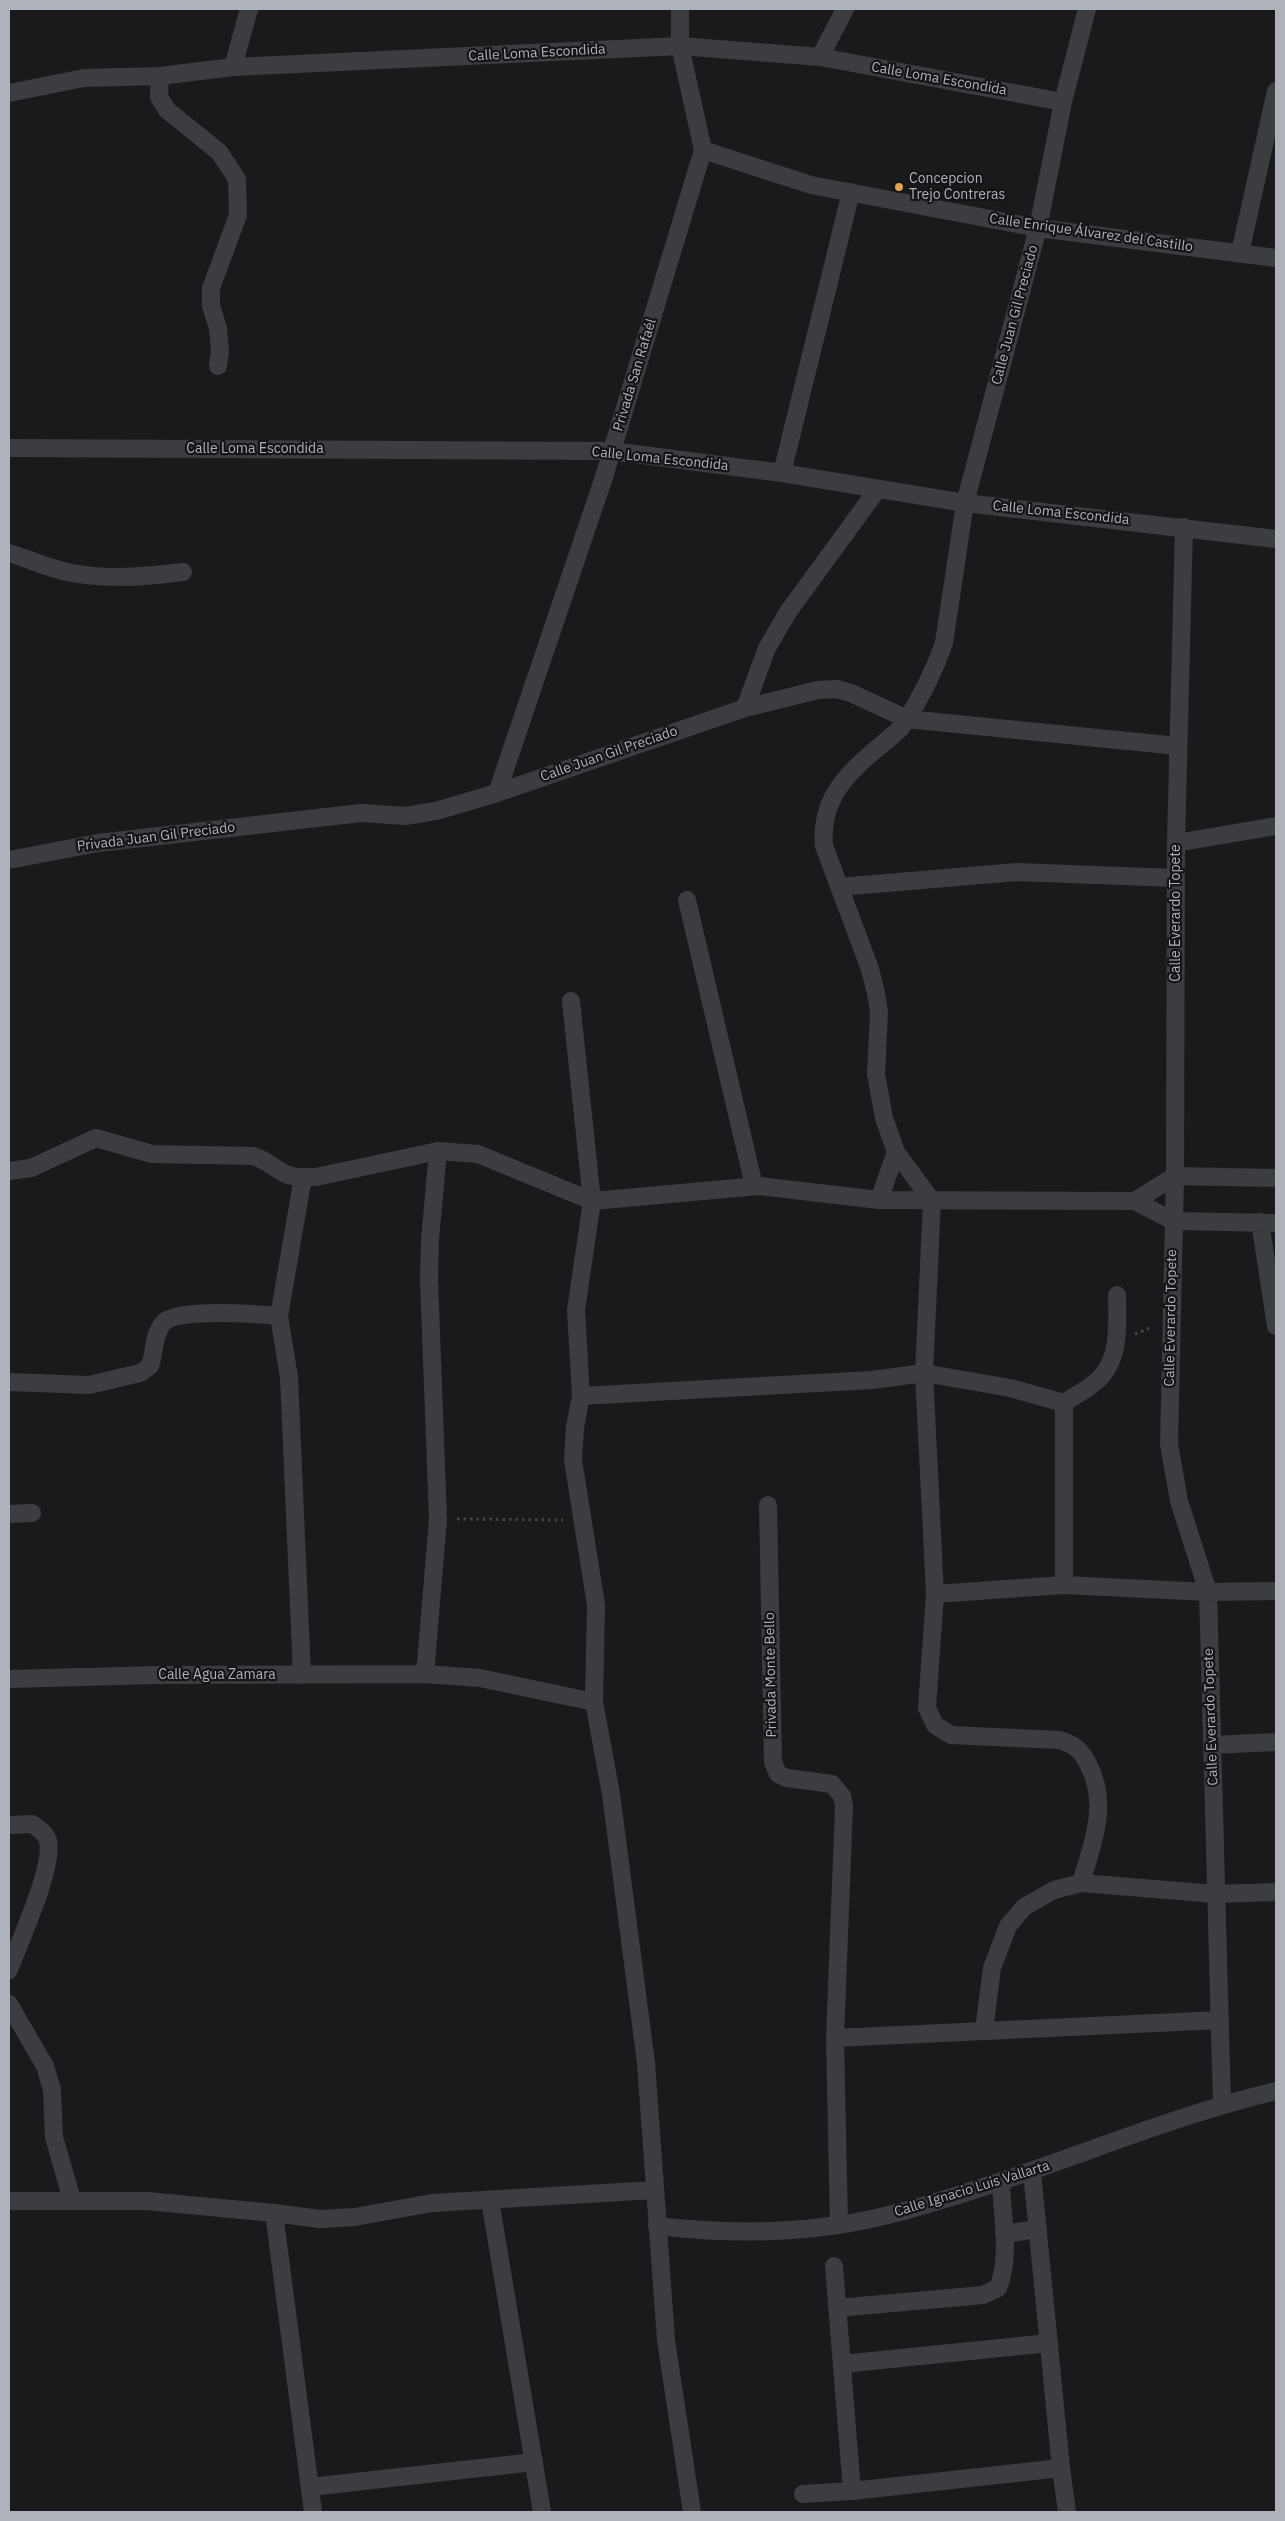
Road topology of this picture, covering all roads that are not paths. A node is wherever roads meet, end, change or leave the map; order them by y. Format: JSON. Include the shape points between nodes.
{"nodes":[{"id":1,"x":250,"y":9,"type":"edge"},
{"id":2,"x":680,"y":9,"type":"edge"},
{"id":3,"x":845,"y":9,"type":"edge"},
{"id":4,"x":1087,"y":9,"type":"edge"},
{"id":5,"x":680,"y":46,"type":"junction"},
{"id":6,"x":820,"y":57,"type":"junction"},
{"id":7,"x":232,"y":67,"type":"junction"},
{"id":8,"x":160,"y":76,"type":"junction"},
{"id":9,"x":1276,"y":91,"type":"edge"},
{"id":10,"x":9,"y":93,"type":"edge"},
{"id":11,"x":1063,"y":102,"type":"junction"},
{"id":12,"x":703,"y":150,"type":"junction"},
{"id":13,"x":851,"y":192,"type":"junction"},
{"id":14,"x":1038,"y":228,"type":"junction"},
{"id":15,"x":1240,"y":253,"type":"junction"},
{"id":16,"x":1276,"y":258,"type":"edge"},
{"id":17,"x":218,"y":366,"type":"dead end"},
{"id":18,"x":9,"y":448,"type":"edge"},
{"id":19,"x":612,"y":451,"type":"junction"},
{"id":20,"x":782,"y":473,"type":"junction"},
{"id":21,"x":877,"y":490,"type":"junction"},
{"id":22,"x":965,"y":503,"type":"junction"},
{"id":23,"x":1184,"y":527,"type":"junction"},
{"id":24,"x":1276,"y":539,"type":"edge"},
{"id":25,"x":9,"y":553,"type":"edge"},
{"id":26,"x":182,"y":572,"type":"dead end"},
{"id":27,"x":745,"y":708,"type":"junction"},
{"id":28,"x":907,"y":719,"type":"junction"},
{"id":29,"x":1178,"y":746,"type":"junction"},
{"id":30,"x":497,"y":792,"type":"junction"},
{"id":31,"x":304,"y":820,"type":"joint"},
{"id":32,"x":1276,"y":826,"type":"edge"},
{"id":33,"x":1176,"y":843,"type":"junction"},
{"id":34,"x":9,"y":860,"type":"edge"},
{"id":35,"x":1175,"y":878,"type":"junction"},
{"id":36,"x":839,"y":887,"type":"junction"},
{"id":37,"x":687,"y":900,"type":"dead end"},
{"id":38,"x":571,"y":1001,"type":"dead end"},
{"id":39,"x":438,"y":1151,"type":"junction"},
{"id":40,"x":896,"y":1152,"type":"junction"},
{"id":41,"x":9,"y":1171,"type":"edge"},
{"id":42,"x":1175,"y":1176,"type":"junction"},
{"id":43,"x":303,"y":1177,"type":"junction"},
{"id":44,"x":1276,"y":1178,"type":"edge"},
{"id":45,"x":754,"y":1186,"type":"junction"},
{"id":46,"x":879,"y":1200,"type":"junction"},
{"id":47,"x":932,"y":1201,"type":"junction"},
{"id":48,"x":592,"y":1202,"type":"junction"},
{"id":49,"x":1135,"y":1202,"type":"junction"},
{"id":50,"x":1173,"y":1221,"type":"junction"},
{"id":51,"x":1268,"y":1222,"type":"edge"},
{"id":52,"x":1117,"y":1295,"type":"dead end"},
{"id":53,"x":279,"y":1316,"type":"junction"},
{"id":54,"x":1276,"y":1326,"type":"edge"},
{"id":55,"x":924,"y":1373,"type":"junction"},
{"id":56,"x":9,"y":1382,"type":"edge"},
{"id":57,"x":581,"y":1396,"type":"junction"},
{"id":58,"x":1064,"y":1403,"type":"junction"},
{"id":59,"x":768,"y":1505,"type":"dead end"},
{"id":60,"x":32,"y":1513,"type":"dead end"},
{"id":61,"x":9,"y":1514,"type":"edge"},
{"id":62,"x":1064,"y":1585,"type":"junction"},
{"id":63,"x":1276,"y":1591,"type":"edge"},
{"id":64,"x":1208,"y":1592,"type":"junction"},
{"id":65,"x":935,"y":1594,"type":"junction"},
{"id":66,"x":424,"y":1674,"type":"junction"},
{"id":67,"x":302,"y":1675,"type":"junction"},
{"id":68,"x":9,"y":1679,"type":"edge"},
{"id":69,"x":594,"y":1702,"type":"junction"},
{"id":70,"x":1276,"y":1742,"type":"edge"},
{"id":71,"x":1212,"y":1745,"type":"junction"},
{"id":72,"x":9,"y":1825,"type":"edge"},
{"id":73,"x":1081,"y":1883,"type":"junction"},
{"id":74,"x":1276,"y":1892,"type":"edge"},
{"id":75,"x":1216,"y":1894,"type":"junction"},
{"id":76,"x":9,"y":1970,"type":"edge"},
{"id":77,"x":9,"y":2004,"type":"edge"},
{"id":78,"x":1220,"y":2020,"type":"junction"},
{"id":79,"x":984,"y":2031,"type":"junction"},
{"id":80,"x":835,"y":2038,"type":"junction"},
{"id":81,"x":1276,"y":2090,"type":"edge"},
{"id":82,"x":1222,"y":2103,"type":"junction"},
{"id":83,"x":1032,"y":2172,"type":"junction"},
{"id":84,"x":1001,"y":2183,"type":"junction"},
{"id":85,"x":655,"y":2190,"type":"junction"},
{"id":86,"x":72,"y":2200,"type":"junction"},
{"id":87,"x":490,"y":2200,"type":"junction"},
{"id":88,"x":9,"y":2202,"type":"edge"},
{"id":89,"x":274,"y":2213,"type":"junction"},
{"id":90,"x":838,"y":2225,"type":"junction"},
{"id":91,"x":657,"y":2226,"type":"junction"},
{"id":92,"x":1038,"y":2229,"type":"junction"},
{"id":93,"x":1004,"y":2234,"type":"junction"},
{"id":94,"x":834,"y":2266,"type":"dead end"},
{"id":95,"x":837,"y":2308,"type":"junction"},
{"id":96,"x":1049,"y":2343,"type":"junction"},
{"id":97,"x":842,"y":2364,"type":"junction"},
{"id":98,"x":534,"y":2462,"type":"junction"},
{"id":99,"x":1061,"y":2468,"type":"junction"},
{"id":100,"x":310,"y":2487,"type":"junction"},
{"id":101,"x":852,"y":2491,"type":"junction"},
{"id":102,"x":803,"y":2494,"type":"dead end"},
{"id":103,"x":313,"y":2512,"type":"edge"},
{"id":104,"x":542,"y":2512,"type":"edge"},
{"id":105,"x":692,"y":2512,"type":"edge"},
{"id":106,"x":1067,"y":2512,"type":"edge"}],
"edges":[{"from":1,"to":7,"type":"street"},
{"from":2,"to":5,"type":"street","name":"Privada San Rafaél"},
{"from":3,"to":6,"type":"street"},
{"from":4,"to":11,"type":"street","name":"Calle Juan Gil Preciado"},
{"from":5,"to":6,"type":"street","name":"Calle Loma Escondida"},
{"from":5,"to":7,"type":"street","name":"Calle Loma Escondida"},
{"from":5,"to":12,"type":"street","name":"Privada San Rafaél"},
{"from":6,"to":11,"type":"street","name":"Calle Loma Escondida"},
{"from":7,"to":8,"type":"street","name":"Calle Loma Escondida"},
{"from":8,"to":10,"type":"street","name":"Calle Loma Escondida","via":[[84,78]]},
{"from":8,"to":17,"type":"street","via":[[159,97],[167,110],[219,152],[236,180],[238,215],[211,288],[211,306],[218,328]]},
{"from":9,"to":15,"type":"street"},
{"from":11,"to":14,"type":"street","name":"Calle Juan Gil Preciado"},
{"from":12,"to":13,"type":"street","name":"Calle Enrique Álvarez del Castillo","via":[[811,185]]},
{"from":12,"to":19,"type":"street","name":"Privada San Rafaél"},
{"from":13,"to":14,"type":"street","name":"Calle Enrique Álvarez del Castillo"},
{"from":13,"to":20,"type":"street"},
{"from":14,"to":15,"type":"street","name":"Calle Enrique Álvarez del Castillo"},
{"from":14,"to":22,"type":"street","name":"Calle Juan Gil Preciado"},
{"from":15,"to":16,"type":"street","name":"Calle Enrique Álvarez del Castillo"},
{"from":18,"to":19,"type":"street","name":"Calle Loma Escondida"},
{"from":19,"to":20,"type":"street","name":"Calle Loma Escondida"},
{"from":19,"to":30,"type":"street","name":"Privada San Rafaél"},
{"from":20,"to":21,"type":"street","name":"Calle Loma Escondida"},
{"from":21,"to":22,"type":"street","name":"Calle Loma Escondida"},
{"from":21,"to":27,"type":"street","via":[[788,612],[767,648]]},
{"from":22,"to":23,"type":"street","name":"Calle Loma Escondida"},
{"from":22,"to":28,"type":"street","name":"Calle Juan Gil Preciado","via":[[944,643]]},
{"from":23,"to":24,"type":"street","name":"Calle Loma Escondida"},
{"from":23,"to":29,"type":"street","name":"Calle Everardo Topete"},
{"from":25,"to":26,"type":"street","via":[[67,572],[92,576]]},
{"from":27,"to":28,"type":"street","name":"Calle Juan Gil Preciado","via":[[818,690],[836,689]]},
{"from":27,"to":30,"type":"street","name":"Calle Juan Gil Preciado"},
{"from":28,"to":29,"type":"street","name":"Calle Juan Gil Preciado"},
{"from":28,"to":36,"type":"street","name":"Calle Juan Gil Preciado","via":[[832,794],[822,827],[824,846]]},
{"from":29,"to":33,"type":"street","name":"Calle Everardo Topete"},
{"from":30,"to":31,"type":"street","name":"Calle Juan Gil Preciado","via":[[422,814],[361,813]]},
{"from":31,"to":34,"type":"street","name":"Privada Juan Gil Preciado","via":[[98,843]]},
{"from":32,"to":33,"type":"street"},
{"from":33,"to":35,"type":"street","name":"Calle Everardo Topete"},
{"from":35,"to":36,"type":"street","via":[[1017,872]]},
{"from":35,"to":42,"type":"street","name":"Calle Everardo Topete"},
{"from":36,"to":40,"type":"street","name":"Calle Juan Gil Preciado","via":[[876,993],[879,1012],[876,1074],[884,1118]]},
{"from":37,"to":45,"type":"street"},
{"from":38,"to":48,"type":"street"},
{"from":39,"to":43,"type":"street"},
{"from":39,"to":48,"type":"street","via":[[478,1154]]},
{"from":39,"to":66,"type":"street","via":[[429,1280],[438,1519]]},
{"from":40,"to":46,"type":"street"},
{"from":40,"to":47,"type":"street","name":"Calle Juan Gil Preciado"},
{"from":41,"to":43,"type":"street","via":[[31,1168],[96,1138],[152,1154],[253,1156],[288,1174]]},
{"from":42,"to":44,"type":"street"},
{"from":42,"to":49,"type":"street"},
{"from":42,"to":50,"type":"street","name":"Calle Everardo Topete"},
{"from":43,"to":53,"type":"street"},
{"from":45,"to":46,"type":"street"},
{"from":45,"to":48,"type":"street"},
{"from":46,"to":47,"type":"street"},
{"from":47,"to":49,"type":"street"},
{"from":47,"to":55,"type":"street"},
{"from":48,"to":57,"type":"street","via":[[576,1310]]},
{"from":49,"to":50,"type":"street"},
{"from":50,"to":51,"type":"street"},
{"from":50,"to":64,"type":"street","name":"Calle Everardo Topete","via":[[1169,1444],[1178,1501]]},
{"from":51,"to":54,"type":"street"},
{"from":52,"to":58,"type":"street","via":[[1116,1343],[1108,1369]]},
{"from":53,"to":56,"type":"street","via":[[180,1315],[162,1324],[150,1366],[140,1373],[83,1385]]},
{"from":53,"to":67,"type":"street","via":[[289,1377]]},
{"from":55,"to":57,"type":"street","via":[[872,1380]]},
{"from":55,"to":58,"type":"street","via":[[1010,1388]]},
{"from":55,"to":65,"type":"street"},
{"from":57,"to":69,"type":"street","via":[[573,1460],[596,1605]]},
{"from":58,"to":62,"type":"street"},
{"from":59,"to":80,"type":"street","name":"Privada Monte Bello","via":[[773,1762],[778,1774],[787,1778],[832,1784],[842,1796],[845,1815]]},
{"from":60,"to":61,"type":"street"},
{"from":62,"to":64,"type":"street"},
{"from":62,"to":65,"type":"street"},
{"from":63,"to":64,"type":"street"},
{"from":64,"to":71,"type":"street","name":"Calle Everardo Topete"},
{"from":65,"to":73,"type":"street","via":[[927,1708],[935,1725],[951,1735],[1040,1738],[1072,1744],[1089,1766],[1098,1796],[1099,1818]]},
{"from":66,"to":67,"type":"street","name":"Calle Agua Zamara"},
{"from":66,"to":69,"type":"street","name":"Calle Agua Zamara","via":[[480,1678]]},
{"from":67,"to":68,"type":"street","name":"Calle Agua Zamara"},
{"from":69,"to":85,"type":"street","via":[[632,1946],[646,2063]]},
{"from":70,"to":71,"type":"street"},
{"from":71,"to":75,"type":"street","name":"Calle Everardo Topete"},
{"from":72,"to":76,"type":"street","via":[[32,1824],[47,1838],[49,1848],[44,1876]]},
{"from":73,"to":75,"type":"street"},
{"from":73,"to":79,"type":"street","via":[[1054,1890],[1024,1907],[1008,1926],[992,1968]]},
{"from":74,"to":75,"type":"street"},
{"from":75,"to":78,"type":"street","name":"Calle Everardo Topete"},
{"from":77,"to":86,"type":"street","via":[[47,2072],[52,2090],[54,2138]]},
{"from":78,"to":79,"type":"street"},
{"from":78,"to":82,"type":"street","name":"Calle Everardo Topete"},
{"from":79,"to":80,"type":"street"},
{"from":80,"to":90,"type":"street"},
{"from":81,"to":82,"type":"street","name":"Calle Ignacio Luis Vallarta"},
{"from":82,"to":83,"type":"street","name":"Calle Ignacio Luis Vallarta"},
{"from":83,"to":84,"type":"street","name":"Calle Ignacio Luis Vallarta"},
{"from":83,"to":92,"type":"street"},
{"from":84,"to":90,"type":"street","name":"Calle Ignacio Luis Vallarta","via":[[900,2212]]},
{"from":84,"to":93,"type":"street"},
{"from":85,"to":87,"type":"street"},
{"from":85,"to":91,"type":"street"},
{"from":86,"to":88,"type":"street"},
{"from":86,"to":89,"type":"street","via":[[147,2201]]},
{"from":87,"to":89,"type":"street","via":[[432,2203],[337,2218]]},
{"from":87,"to":98,"type":"street"},
{"from":89,"to":100,"type":"street"},
{"from":90,"to":91,"type":"street","name":"Calle Ignacio Luis Vallarta","via":[[754,2232]]},
{"from":91,"to":105,"type":"street","via":[[666,2340]]},
{"from":92,"to":93,"type":"street"},
{"from":92,"to":96,"type":"street"},
{"from":93,"to":95,"type":"street","via":[[1001,2280],[998,2288],[990,2293]]},
{"from":94,"to":95,"type":"street"},
{"from":95,"to":97,"type":"street"},
{"from":96,"to":97,"type":"street"},
{"from":96,"to":99,"type":"street"},
{"from":97,"to":101,"type":"street"},
{"from":98,"to":100,"type":"street"},
{"from":98,"to":104,"type":"street"},
{"from":99,"to":101,"type":"street"},
{"from":99,"to":106,"type":"street"},
{"from":100,"to":103,"type":"street"},
{"from":101,"to":102,"type":"street"}]}
